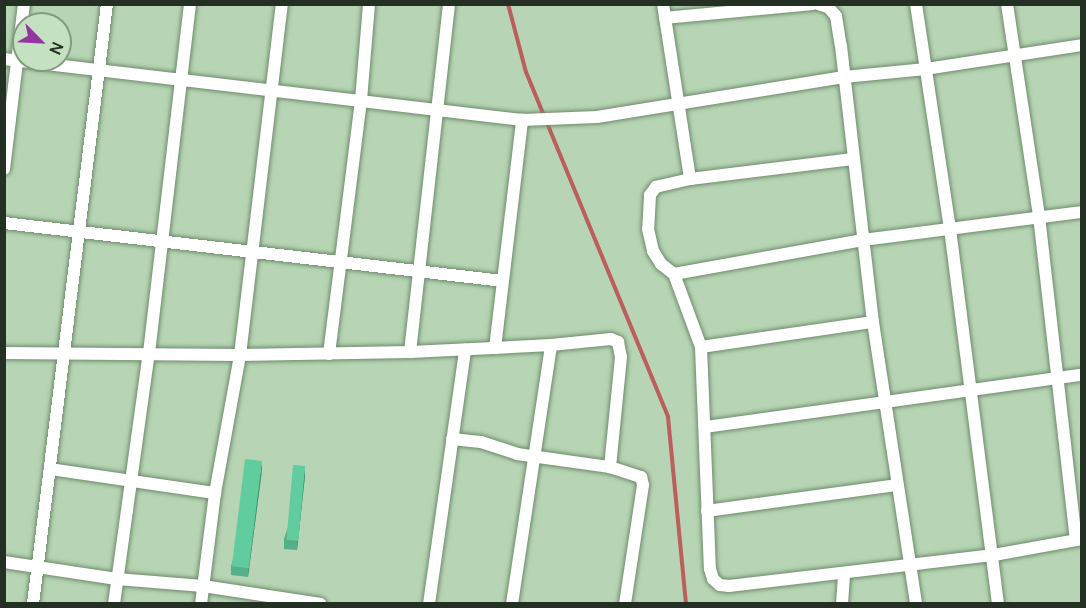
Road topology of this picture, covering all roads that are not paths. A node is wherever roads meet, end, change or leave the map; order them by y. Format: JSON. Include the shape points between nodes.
{"nodes":[{"id":1,"x":24,"y":4,"type":"edge"},
{"id":2,"x":107,"y":4,"type":"edge"},
{"id":3,"x":190,"y":4,"type":"edge"},
{"id":4,"x":282,"y":4,"type":"edge"},
{"id":5,"x":369,"y":4,"type":"edge"},
{"id":6,"x":449,"y":4,"type":"edge"},
{"id":7,"x":663,"y":4,"type":"edge"},
{"id":8,"x":812,"y":4,"type":"edge"},
{"id":9,"x":916,"y":4,"type":"edge"},
{"id":10,"x":1007,"y":4,"type":"edge"},
{"id":11,"x":825,"y":5,"type":"edge"},
{"id":12,"x":665,"y":18,"type":"junction"},
{"id":13,"x":1082,"y":45,"type":"edge"},
{"id":14,"x":1013,"y":55,"type":"junction"},
{"id":15,"x":11,"y":60,"type":"edge"},
{"id":16,"x":99,"y":69,"type":"junction"},
{"id":17,"x":926,"y":69,"type":"junction"},
{"id":18,"x":844,"y":77,"type":"junction"},
{"id":19,"x":183,"y":79,"type":"junction"},
{"id":20,"x":273,"y":89,"type":"junction"},
{"id":21,"x":361,"y":100,"type":"junction"},
{"id":22,"x":678,"y":103,"type":"junction"},
{"id":23,"x":438,"y":110,"type":"junction"},
{"id":24,"x":522,"y":120,"type":"junction"},
{"id":25,"x":853,"y":159,"type":"junction"},
{"id":26,"x":4,"y":170,"type":"edge"},
{"id":27,"x":690,"y":179,"type":"junction"},
{"id":28,"x":1082,"y":212,"type":"edge"},
{"id":29,"x":1039,"y":216,"type":"junction"},
{"id":30,"x":4,"y":223,"type":"edge"},
{"id":31,"x":950,"y":229,"type":"junction"},
{"id":32,"x":79,"y":230,"type":"junction"},
{"id":33,"x":863,"y":240,"type":"junction"},
{"id":34,"x":161,"y":241,"type":"junction"},
{"id":35,"x":251,"y":251,"type":"junction"},
{"id":36,"x":339,"y":262,"type":"junction"},
{"id":37,"x":420,"y":271,"type":"junction"},
{"id":38,"x":674,"y":274,"type":"junction"},
{"id":39,"x":502,"y":281,"type":"junction"},
{"id":40,"x":873,"y":322,"type":"junction"},
{"id":41,"x":551,"y":345,"type":"junction"},
{"id":42,"x":701,"y":347,"type":"junction"},
{"id":43,"x":495,"y":348,"type":"junction"},
{"id":44,"x":465,"y":350,"type":"junction"},
{"id":45,"x":63,"y":352,"type":"junction"},
{"id":46,"x":410,"y":352,"type":"junction"},
{"id":47,"x":4,"y":353,"type":"edge"},
{"id":48,"x":149,"y":353,"type":"junction"},
{"id":49,"x":329,"y":354,"type":"junction"},
{"id":50,"x":240,"y":355,"type":"junction"},
{"id":51,"x":1082,"y":375,"type":"edge"},
{"id":52,"x":1058,"y":379,"type":"junction"},
{"id":53,"x":971,"y":389,"type":"junction"},
{"id":54,"x":886,"y":400,"type":"junction"},
{"id":55,"x":705,"y":427,"type":"junction"},
{"id":56,"x":452,"y":439,"type":"junction"},
{"id":57,"x":535,"y":456,"type":"junction"},
{"id":58,"x":610,"y":467,"type":"junction"},
{"id":59,"x":50,"y":469,"type":"junction"},
{"id":60,"x":130,"y":481,"type":"junction"},
{"id":61,"x":897,"y":484,"type":"junction"},
{"id":62,"x":215,"y":494,"type":"junction"},
{"id":63,"x":707,"y":511,"type":"junction"},
{"id":64,"x":1079,"y":539,"type":"edge"},
{"id":65,"x":994,"y":555,"type":"junction"},
{"id":66,"x":4,"y":562,"type":"edge"},
{"id":67,"x":910,"y":565,"type":"junction"},
{"id":68,"x":38,"y":567,"type":"junction"},
{"id":69,"x":844,"y":573,"type":"junction"},
{"id":70,"x":117,"y":579,"type":"junction"},
{"id":71,"x":203,"y":586,"type":"junction"},
{"id":72,"x":292,"y":601,"type":"edge"},
{"id":73,"x":33,"y":603,"type":"edge"},
{"id":74,"x":114,"y":603,"type":"edge"},
{"id":75,"x":201,"y":603,"type":"edge"},
{"id":76,"x":321,"y":603,"type":"edge"},
{"id":77,"x":429,"y":603,"type":"edge"},
{"id":78,"x":512,"y":603,"type":"edge"},
{"id":79,"x":625,"y":603,"type":"edge"},
{"id":80,"x":842,"y":603,"type":"edge"},
{"id":81,"x":916,"y":603,"type":"edge"},
{"id":82,"x":999,"y":603,"type":"edge"}],
"edges":[{"from":1,"to":15,"type":"street"},
{"from":2,"to":16,"type":"street"},
{"from":3,"to":19,"type":"street"},
{"from":4,"to":20,"type":"street"},
{"from":5,"to":21,"type":"street"},
{"from":6,"to":23,"type":"street"},
{"from":7,"to":12,"type":"street"},
{"from":8,"to":12,"type":"street"},
{"from":9,"to":17,"type":"street"},
{"from":10,"to":14,"type":"street"},
{"from":11,"to":18,"type":"street","via":[[836,16]]},
{"from":12,"to":22,"type":"street"},
{"from":13,"to":14,"type":"street"},
{"from":14,"to":17,"type":"street"},
{"from":14,"to":29,"type":"street"},
{"from":15,"to":16,"type":"street"},
{"from":15,"to":26,"type":"street"},
{"from":16,"to":19,"type":"street"},
{"from":16,"to":32,"type":"street"},
{"from":17,"to":18,"type":"street"},
{"from":17,"to":31,"type":"street"},
{"from":18,"to":22,"type":"street"},
{"from":18,"to":25,"type":"street"},
{"from":19,"to":20,"type":"street"},
{"from":19,"to":34,"type":"street"},
{"from":20,"to":21,"type":"street"},
{"from":20,"to":35,"type":"street"},
{"from":21,"to":23,"type":"street"},
{"from":21,"to":36,"type":"street"},
{"from":22,"to":24,"type":"street","via":[[597,117]]},
{"from":22,"to":27,"type":"street"},
{"from":23,"to":24,"type":"street"},
{"from":23,"to":37,"type":"street"},
{"from":24,"to":39,"type":"street"},
{"from":25,"to":27,"type":"street"},
{"from":25,"to":33,"type":"street"},
{"from":27,"to":38,"type":"street","via":[[656,187],[648,204],[653,251]]},
{"from":28,"to":29,"type":"street"},
{"from":29,"to":31,"type":"street"},
{"from":29,"to":52,"type":"street"},
{"from":30,"to":32,"type":"street"},
{"from":31,"to":33,"type":"street"},
{"from":31,"to":53,"type":"street"},
{"from":32,"to":34,"type":"street"},
{"from":32,"to":45,"type":"street"},
{"from":33,"to":38,"type":"street"},
{"from":33,"to":40,"type":"street"},
{"from":34,"to":35,"type":"street"},
{"from":34,"to":48,"type":"street"},
{"from":35,"to":36,"type":"street"},
{"from":35,"to":50,"type":"street"},
{"from":36,"to":37,"type":"street"},
{"from":36,"to":49,"type":"street"},
{"from":37,"to":39,"type":"street"},
{"from":37,"to":46,"type":"street"},
{"from":38,"to":42,"type":"street"},
{"from":39,"to":43,"type":"street"},
{"from":40,"to":42,"type":"street"},
{"from":40,"to":54,"type":"street"},
{"from":41,"to":43,"type":"street"},
{"from":41,"to":57,"type":"street"},
{"from":41,"to":58,"type":"street","via":[[612,339],[618,342],[621,357]]},
{"from":42,"to":55,"type":"street"},
{"from":43,"to":44,"type":"street"},
{"from":44,"to":46,"type":"street"},
{"from":44,"to":56,"type":"street"},
{"from":45,"to":47,"type":"street"},
{"from":45,"to":48,"type":"street"},
{"from":45,"to":59,"type":"street"},
{"from":46,"to":49,"type":"street"},
{"from":48,"to":50,"type":"street"},
{"from":48,"to":60,"type":"street"},
{"from":49,"to":50,"type":"street"},
{"from":50,"to":62,"type":"street"},
{"from":51,"to":52,"type":"street"},
{"from":52,"to":53,"type":"street"},
{"from":52,"to":64,"type":"street"},
{"from":53,"to":54,"type":"street"},
{"from":53,"to":65,"type":"street"},
{"from":54,"to":55,"type":"street"},
{"from":54,"to":61,"type":"street"},
{"from":55,"to":63,"type":"street"},
{"from":56,"to":57,"type":"street"},
{"from":56,"to":77,"type":"street"},
{"from":57,"to":58,"type":"street"},
{"from":57,"to":78,"type":"street"},
{"from":58,"to":79,"type":"street","via":[[634,473],[644,485]]},
{"from":59,"to":60,"type":"street"},
{"from":59,"to":68,"type":"street"},
{"from":60,"to":62,"type":"street"},
{"from":60,"to":70,"type":"street"},
{"from":61,"to":63,"type":"street"},
{"from":61,"to":67,"type":"street"},
{"from":62,"to":71,"type":"street"},
{"from":63,"to":69,"type":"street","via":[[710,569],[720,585]]},
{"from":64,"to":65,"type":"street"},
{"from":65,"to":67,"type":"street"},
{"from":65,"to":82,"type":"street"},
{"from":66,"to":68,"type":"street"},
{"from":67,"to":69,"type":"street"},
{"from":67,"to":81,"type":"street"},
{"from":68,"to":70,"type":"street"},
{"from":68,"to":73,"type":"street"},
{"from":69,"to":80,"type":"street"},
{"from":70,"to":71,"type":"street"},
{"from":70,"to":74,"type":"street"},
{"from":71,"to":72,"type":"street"},
{"from":71,"to":75,"type":"street"},
{"from":72,"to":76,"type":"street"}]}
